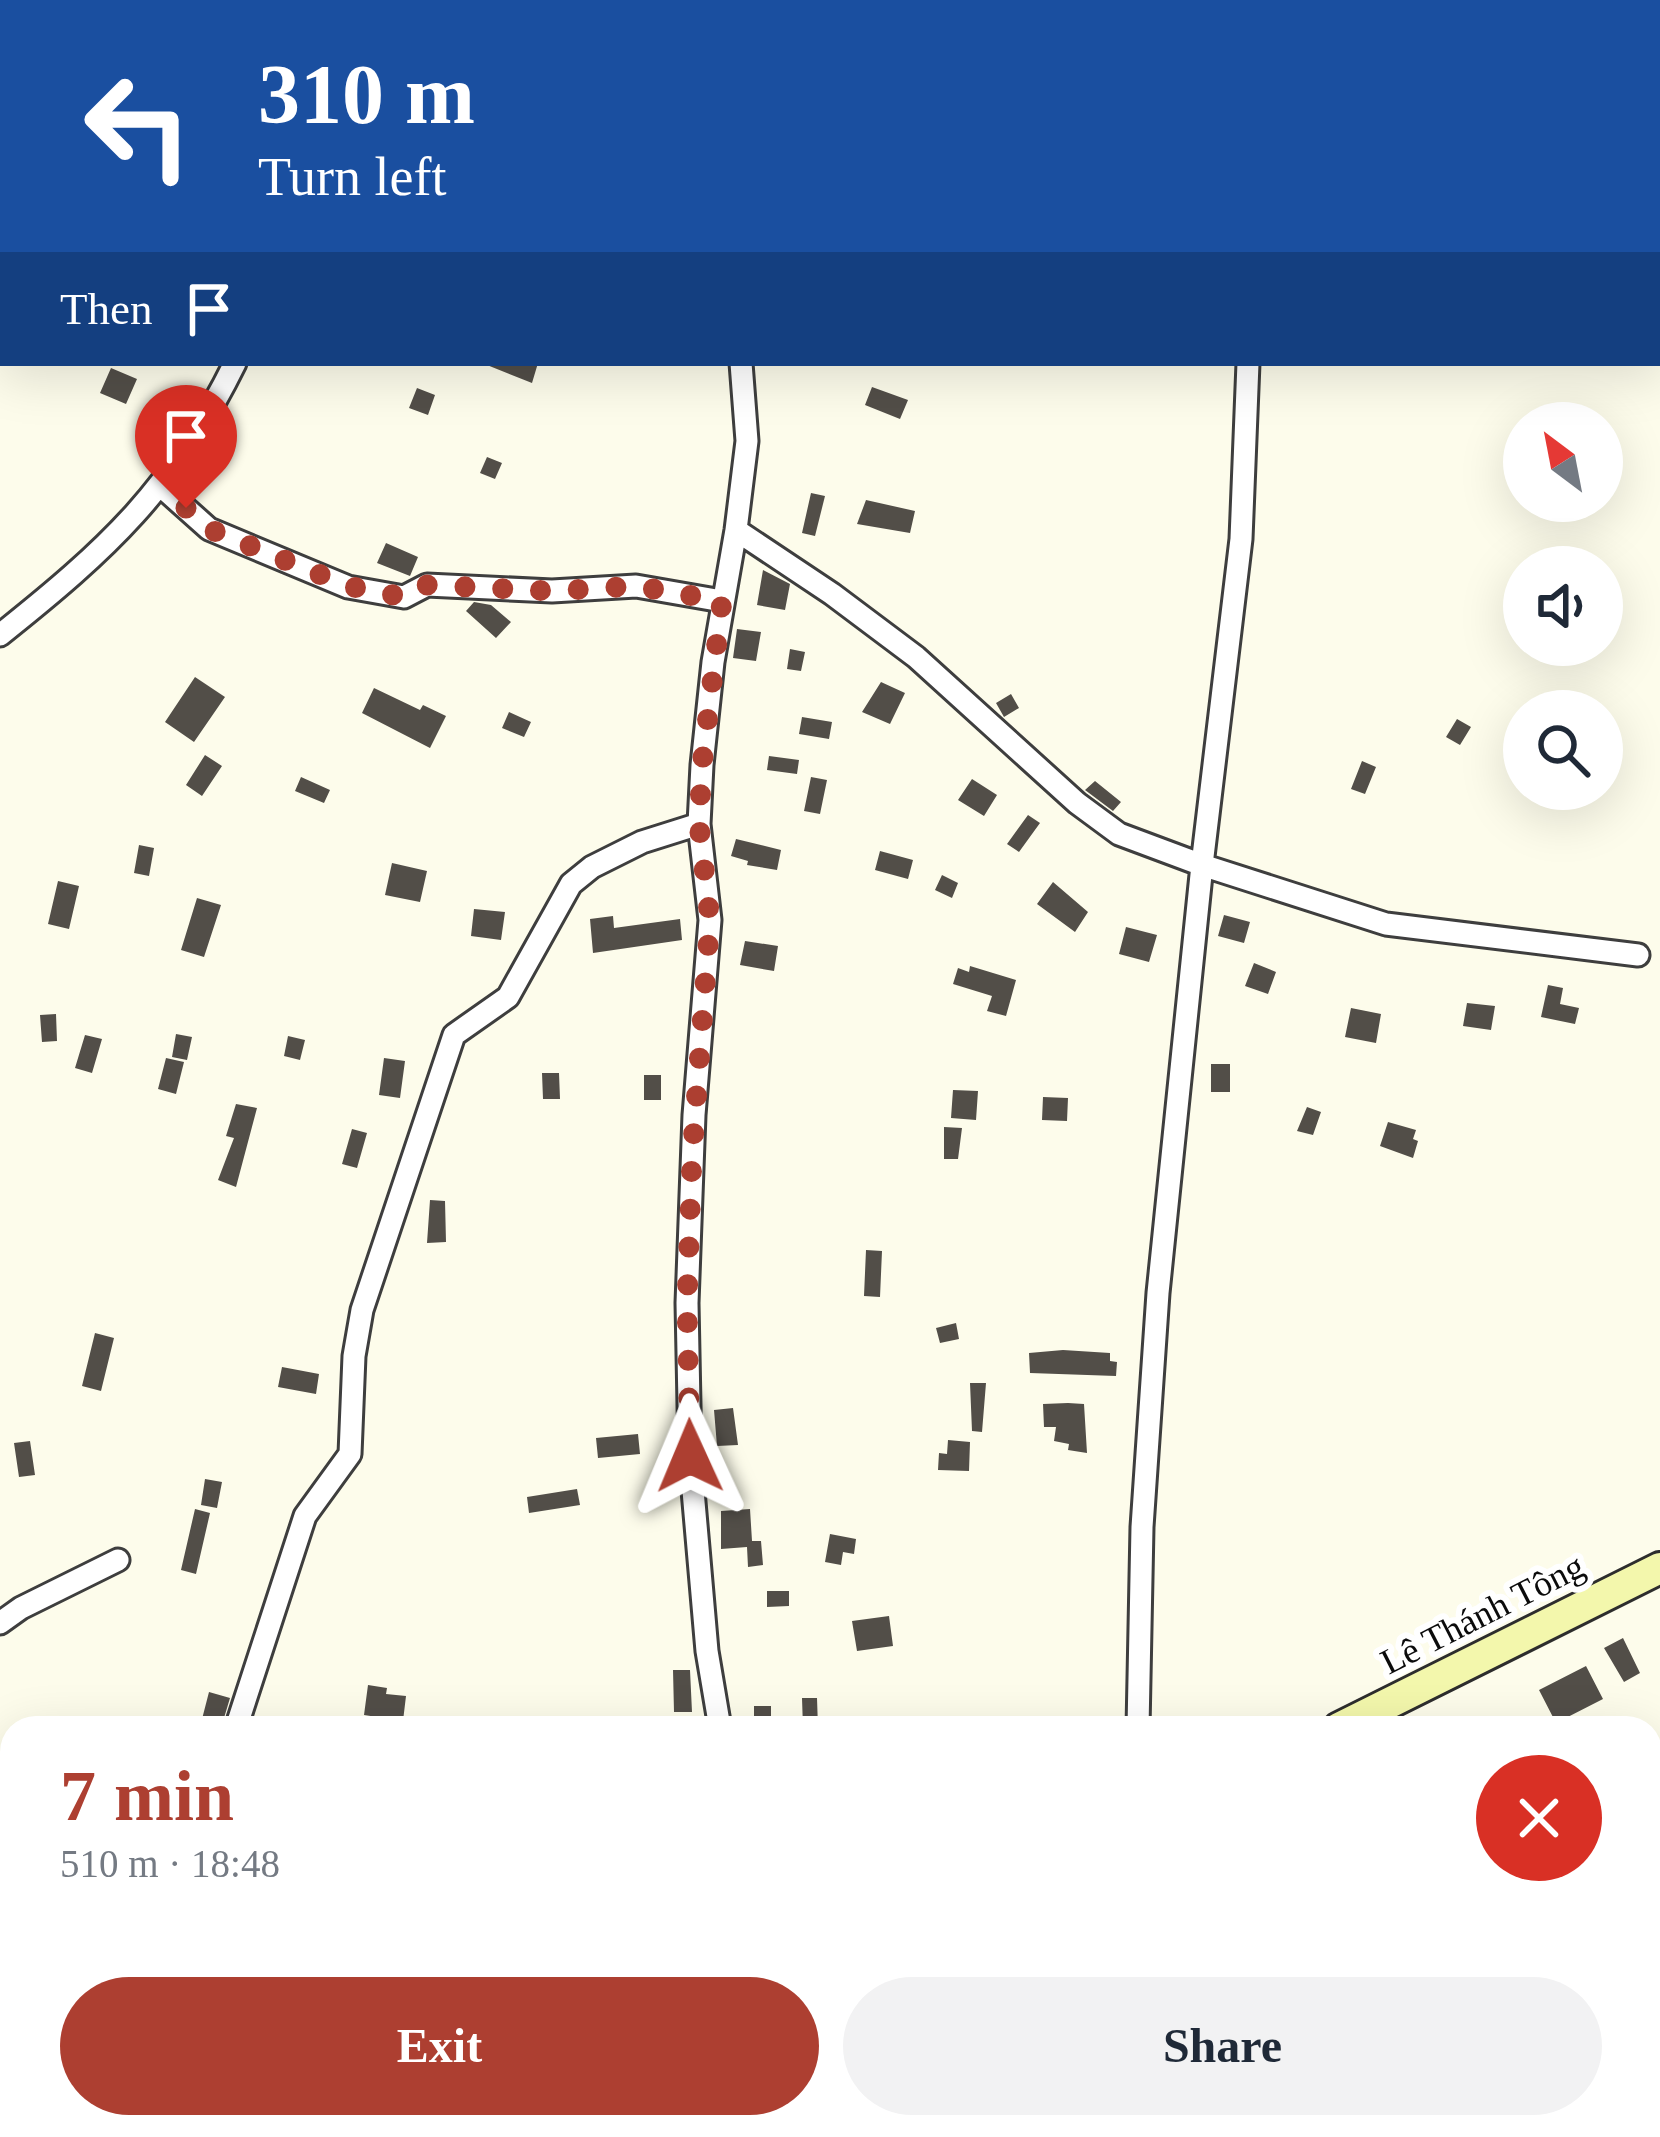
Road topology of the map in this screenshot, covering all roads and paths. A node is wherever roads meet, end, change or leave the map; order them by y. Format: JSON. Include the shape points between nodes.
{"nodes":[{"id":1,"x":234,"y":366,"type":"edge"},
{"id":2,"x":741,"y":366,"type":"edge"},
{"id":3,"x":1248,"y":366,"type":"edge"},
{"id":4,"x":162,"y":487,"type":"junction"},
{"id":5,"x":736,"y":530,"type":"junction"},
{"id":6,"x":722,"y":601,"type":"junction"},
{"id":7,"x":0,"y":635,"type":"edge"},
{"id":8,"x":699,"y":824,"type":"junction"},
{"id":9,"x":1202,"y":865,"type":"junction"},
{"id":10,"x":1638,"y":955,"type":"dead end"},
{"id":11,"x":118,"y":1560,"type":"dead end"},
{"id":12,"x":1660,"y":1568,"type":"edge"},
{"id":13,"x":0,"y":1623,"type":"edge"},
{"id":14,"x":240,"y":1716,"type":"edge"},
{"id":15,"x":718,"y":1716,"type":"edge"},
{"id":16,"x":1138,"y":1716,"type":"edge"},
{"id":17,"x":1363,"y":1716,"type":"edge"}],
"edges":[{"from":1,"to":4,"type":"street"},
{"from":2,"to":5,"type":"street","via":[[747,441]]},
{"from":3,"to":9,"type":"street","via":[[1240,539]]},
{"from":4,"to":6,"type":"street","via":[[209,529],[348,586],[404,597],[427,585],[636,586]]},
{"from":4,"to":7,"type":"street","via":[[86,567]]},
{"from":5,"to":6,"type":"street"},
{"from":5,"to":9,"type":"street","via":[[916,657],[1096,818]]},
{"from":6,"to":8,"type":"street"},
{"from":8,"to":14,"type":"street","via":[[643,842],[571,884],[508,997],[454,1035],[362,1310],[350,1454],[304,1516]]},
{"from":8,"to":15,"type":"street","via":[[710,920],[692,1156],[690,1456]]},
{"from":9,"to":10,"type":"street","via":[[1385,924]]},
{"from":9,"to":16,"type":"street","via":[[1156,1316]]},
{"from":11,"to":13,"type":"street"},
{"from":12,"to":17,"type":"street","name":"Lê Thánh Tông"}]}
